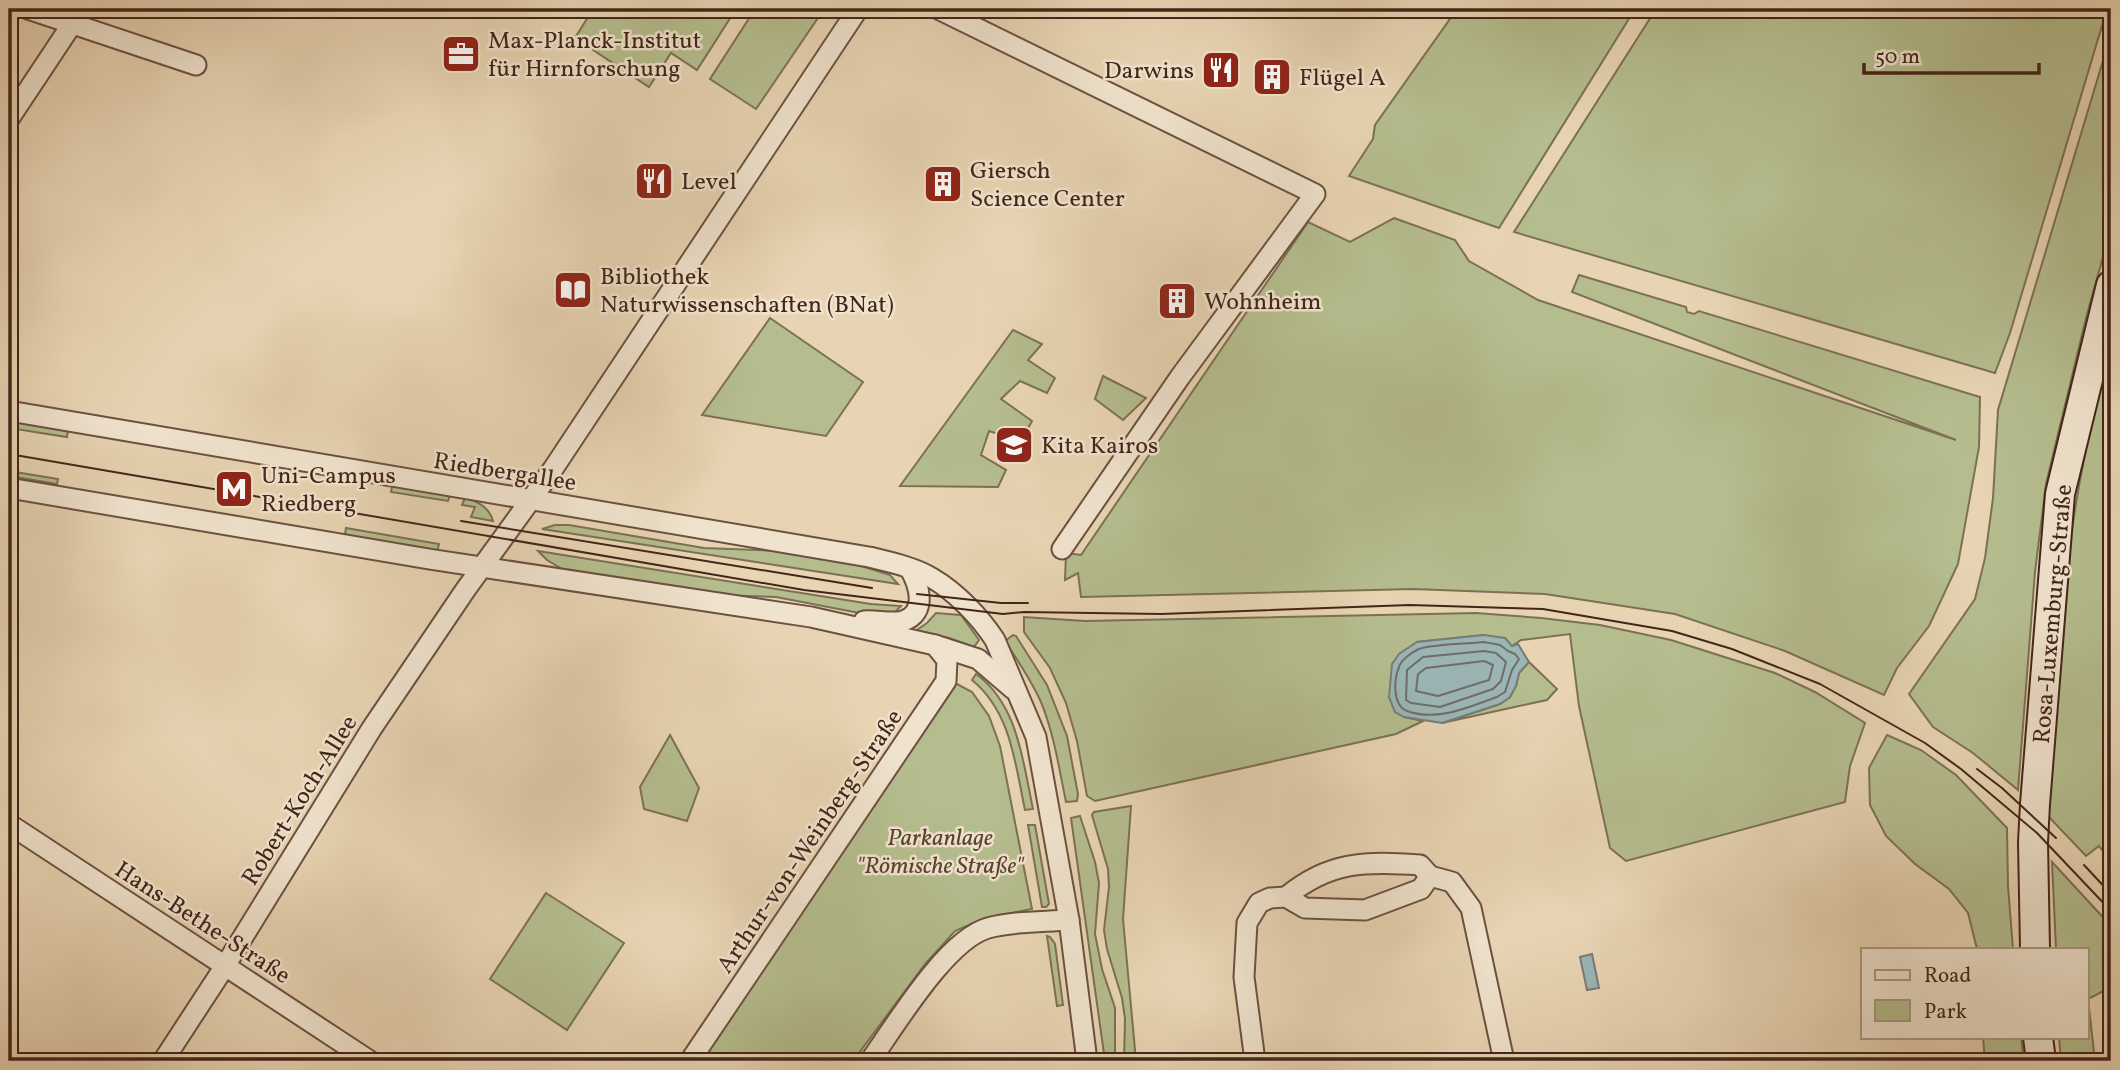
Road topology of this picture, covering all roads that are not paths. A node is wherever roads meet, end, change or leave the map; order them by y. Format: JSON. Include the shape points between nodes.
{"nodes":[{"id":1,"x":27,"y":9,"type":"edge"},
{"id":2,"x":858,"y":9,"type":"edge"},
{"id":3,"x":938,"y":9,"type":"edge"},
{"id":4,"x":77,"y":16,"type":"edge"},
{"id":5,"x":196,"y":65,"type":"dead end"},
{"id":6,"x":9,"y":119,"type":"edge"},
{"id":7,"x":2111,"y":285,"type":"edge"},
{"id":8,"x":9,"y":411,"type":"edge"},
{"id":9,"x":9,"y":488,"type":"edge"},
{"id":10,"x":532,"y":500,"type":"junction"},
{"id":11,"x":1062,"y":549,"type":"dead end"},
{"id":12,"x":482,"y":567,"type":"junction"},
{"id":13,"x":910,"y":569,"type":"junction"},
{"id":14,"x":836,"y":622,"type":"junction"},
{"id":15,"x":935,"y":645,"type":"junction"},
{"id":16,"x":1017,"y":693,"type":"junction"},
{"id":17,"x":9,"y":824,"type":"edge"},
{"id":18,"x":1430,"y":876,"type":"junction"},
{"id":19,"x":1286,"y":897,"type":"junction"},
{"id":20,"x":1069,"y":920,"type":"junction"},
{"id":21,"x":2035,"y":948,"type":"edge"},
{"id":22,"x":225,"y":966,"type":"junction"},
{"id":23,"x":2038,"y":1038,"type":"edge"},
{"id":24,"x":163,"y":1061,"type":"edge"},
{"id":25,"x":370,"y":1061,"type":"edge"},
{"id":26,"x":690,"y":1061,"type":"edge"},
{"id":27,"x":870,"y":1061,"type":"edge"},
{"id":28,"x":1087,"y":1061,"type":"edge"},
{"id":29,"x":1255,"y":1061,"type":"edge"},
{"id":30,"x":1504,"y":1061,"type":"edge"},
{"id":31,"x":2040,"y":1061,"type":"edge"}],
"edges":[{"from":1,"to":4,"type":"street"},
{"from":2,"to":10,"type":"street","name":"Robert-Koch-Allee"},
{"from":3,"to":11,"type":"street","via":[[1315,194],[1180,377]]},
{"from":4,"to":5,"type":"street"},
{"from":4,"to":6,"type":"street"},
{"from":7,"to":21,"type":"main road","name":"Rosa-Luxemburg-Straße","via":[[2060,494],[2035,804]]},
{"from":8,"to":10,"type":"street","name":"Riedbergallee"},
{"from":9,"to":12,"type":"street"},
{"from":10,"to":12,"type":"street","name":"Robert-Koch-Allee"},
{"from":10,"to":13,"type":"street","name":"Riedbergallee","via":[[869,557]]},
{"from":12,"to":14,"type":"street"},
{"from":12,"to":22,"type":"street","name":"Robert-Koch-Allee","via":[[372,728]]},
{"from":13,"to":14,"type":"street","via":[[919,585],[920,603],[904,621]]},
{"from":13,"to":16,"type":"street","name":"Riedbergallee","via":[[932,578],[986,626]]},
{"from":14,"to":15,"type":"street"},
{"from":15,"to":16,"type":"street","via":[[978,659]]},
{"from":15,"to":26,"type":"street","name":"Arthur-von-Weinberg-Straße","via":[[947,660],[946,681]]},
{"from":16,"to":20,"type":"street","name":"Riedbergallee","via":[[1036,737]]},
{"from":17,"to":22,"type":"street","name":"Hans-Bethe-Straße"},
{"from":18,"to":19,"type":"street","via":[[1421,889],[1365,910],[1305,908]]},
{"from":18,"to":19,"type":"street","via":[[1420,865],[1377,862],[1328,870]]},
{"from":18,"to":30,"type":"street","via":[[1452,882],[1471,908]]},
{"from":19,"to":29,"type":"street","via":[[1259,903],[1247,923],[1244,976]]},
{"from":20,"to":27,"type":"street","via":[[986,929],[962,942]]},
{"from":20,"to":28,"type":"street","name":"Riedbergallee"},
{"from":22,"to":24,"type":"street","name":"Robert-Koch-Allee"},
{"from":22,"to":25,"type":"street","name":"Hans-Bethe-Straße"},
{"from":23,"to":31,"type":"main road"}]}
